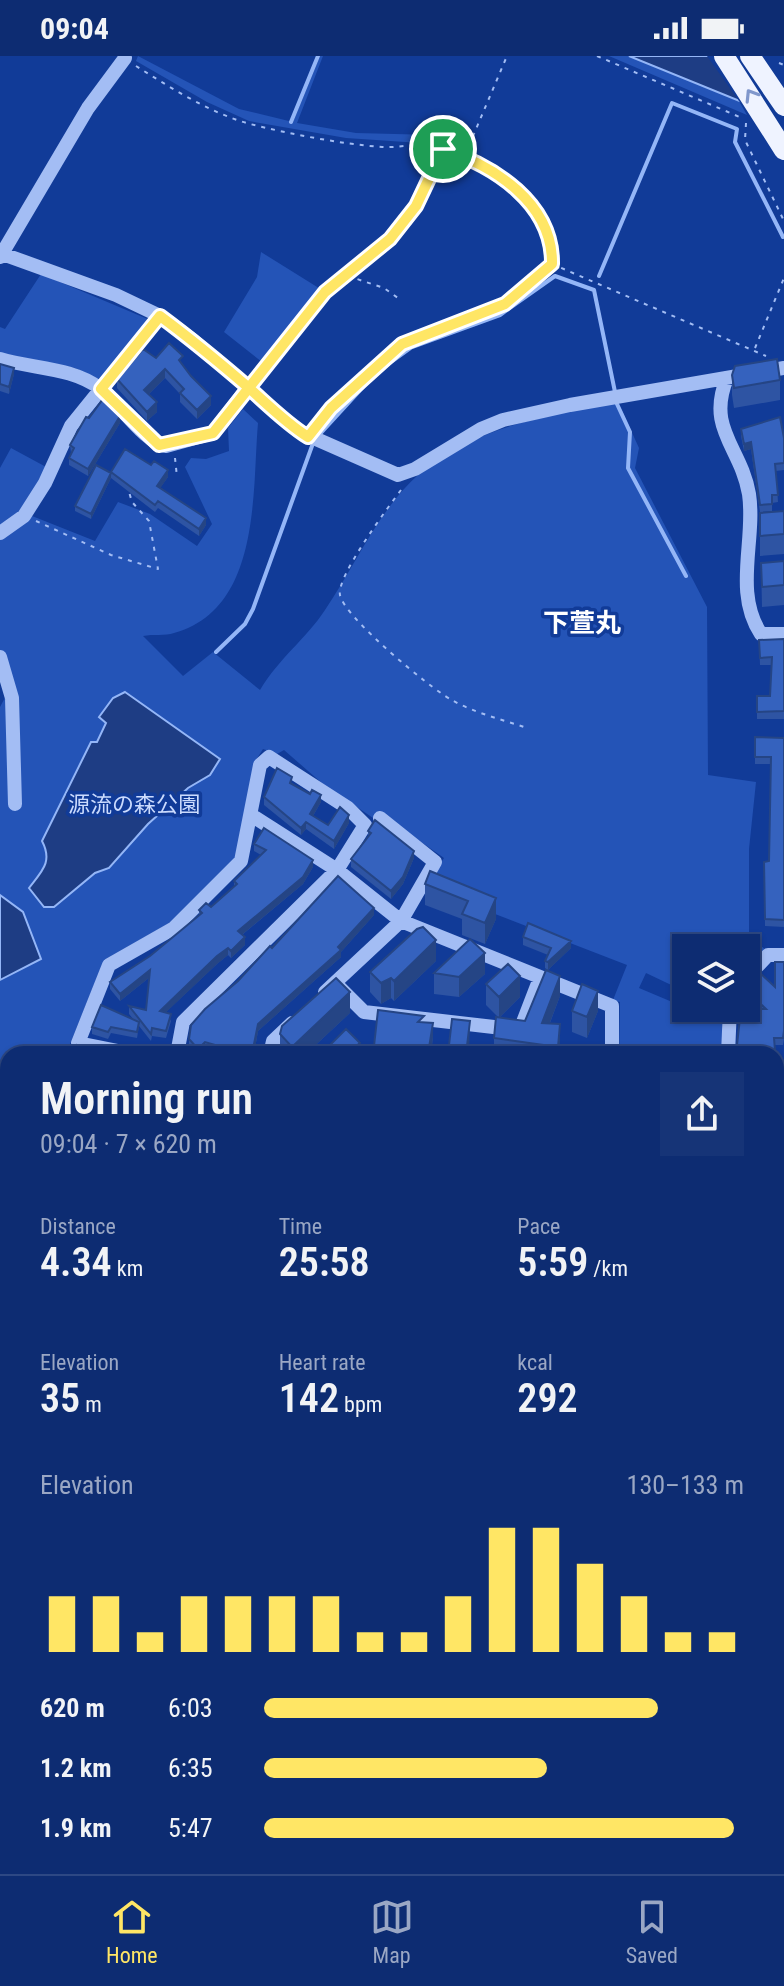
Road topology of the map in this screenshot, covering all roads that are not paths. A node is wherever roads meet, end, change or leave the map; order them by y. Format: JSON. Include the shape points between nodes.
{"nodes":[{"id":1,"x":724,"y":56,"type":"edge"},
{"id":2,"x":750,"y":56,"type":"edge"},
{"id":3,"x":125,"y":58,"type":"edge"},
{"id":4,"x":784,"y":106,"type":"edge"},
{"id":5,"x":780,"y":143,"type":"edge"},
{"id":6,"x":1,"y":255,"type":"edge"},
{"id":7,"x":160,"y":316,"type":"junction"},
{"id":8,"x":0,"y":359,"type":"edge"},
{"id":9,"x":784,"y":368,"type":"edge"},
{"id":10,"x":727,"y":378,"type":"junction"},
{"id":11,"x":248,"y":387,"type":"junction"},
{"id":12,"x":101,"y":389,"type":"junction"},
{"id":13,"x":0,"y":533,"type":"edge"},
{"id":14,"x":784,"y":634,"type":"edge"},
{"id":15,"x":0,"y":657,"type":"edge"},
{"id":16,"x":15,"y":804,"type":"dead end"},
{"id":17,"x":251,"y":815,"type":"junction"},
{"id":18,"x":380,"y":818,"type":"dead end"},
{"id":19,"x":337,"y":870,"type":"junction"},
{"id":20,"x":401,"y":921,"type":"junction"},
{"id":21,"x":784,"y":955,"type":"edge"},
{"id":22,"x":760,"y":963,"type":"edge"},
{"id":23,"x":540,"y":978,"type":"junction"},
{"id":24,"x":335,"y":983,"type":"junction"},
{"id":25,"x":729,"y":1022,"type":"edge"},
{"id":26,"x":93,"y":1046,"type":"edge"},
{"id":27,"x":178,"y":1046,"type":"edge"},
{"id":28,"x":272,"y":1046,"type":"edge"},
{"id":29,"x":612,"y":1046,"type":"edge"},
{"id":30,"x":728,"y":1046,"type":"edge"}],
"edges":[{"from":5,"to":1,"type":"main road","one_way":true},
{"from":2,"to":4,"type":"main road"},
{"from":3,"to":6,"type":"street","via":[[88,108]]},
{"from":6,"to":7,"type":"street"},
{"from":7,"to":11,"type":"street"},
{"from":7,"to":12,"type":"street"},
{"from":8,"to":12,"type":"street","via":[[80,375]]},
{"from":9,"to":10,"type":"street"},
{"from":10,"to":11,"type":"street","via":[[503,420],[398,475],[308,437]]},
{"from":10,"to":14,"type":"street","via":[[718,411],[748,490],[747,596],[761,634]]},
{"from":11,"to":12,"type":"street","via":[[213,433],[170,445],[149,437]]},
{"from":12,"to":13,"type":"street","via":[[71,426],[24,516]]},
{"from":15,"to":16,"type":"street","via":[[12,698]]},
{"from":17,"to":19,"type":"street"},
{"from":17,"to":19,"type":"street","via":[[260,765],[269,757],[348,808],[365,825]]},
{"from":17,"to":26,"type":"street","via":[[241,861],[174,928],[109,965],[78,1043]]},
{"from":18,"to":20,"type":"street","via":[[435,862]]},
{"from":19,"to":20,"type":"street"},
{"from":19,"to":27,"type":"street","via":[[183,1022]]},
{"from":20,"to":23,"type":"street"},
{"from":20,"to":24,"type":"street"},
{"from":21,"to":22,"type":"street","via":[[768,955]]},
{"from":23,"to":24,"type":"street","via":[[520,1030],[364,1012]]},
{"from":23,"to":29,"type":"street","via":[[612,1006]]},
{"from":24,"to":28,"type":"street"},
{"from":25,"to":30,"type":"street"}]}
